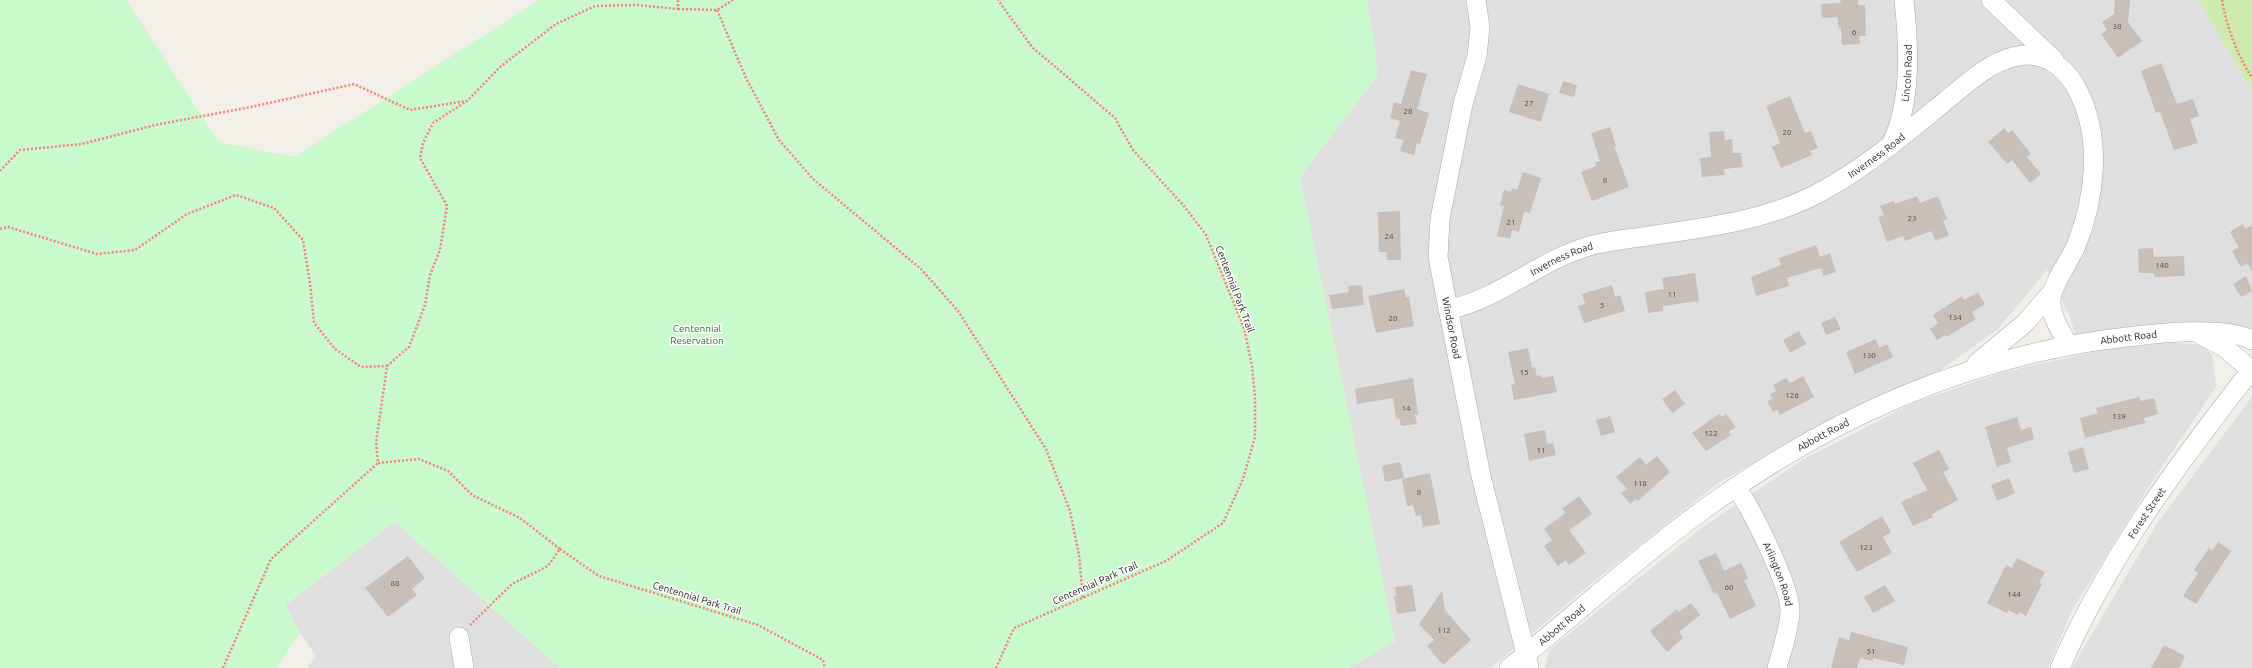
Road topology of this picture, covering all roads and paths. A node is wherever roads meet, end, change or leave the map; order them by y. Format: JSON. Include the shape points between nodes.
{"nodes":[{"id":1,"x":678,"y":0,"type":"edge"},
{"id":2,"x":733,"y":0,"type":"edge"},
{"id":3,"x":998,"y":0,"type":"edge"},
{"id":4,"x":1476,"y":0,"type":"edge"},
{"id":5,"x":1904,"y":0,"type":"edge"},
{"id":6,"x":1991,"y":0,"type":"edge"},
{"id":7,"x":2222,"y":0,"type":"edge"},
{"id":8,"x":678,"y":8,"type":"junction"},
{"id":9,"x":717,"y":10,"type":"junction"},
{"id":10,"x":2058,"y":64,"type":"junction"},
{"id":11,"x":2252,"y":78,"type":"edge"},
{"id":12,"x":468,"y":101,"type":"junction"},
{"id":13,"x":1892,"y":144,"type":"junction"},
{"id":14,"x":0,"y":171,"type":"edge"},
{"id":15,"x":0,"y":228,"type":"edge"},
{"id":16,"x":2053,"y":291,"type":"junction"},
{"id":17,"x":1448,"y":310,"type":"junction"},
{"id":18,"x":2196,"y":333,"type":"junction"},
{"id":19,"x":2252,"y":340,"type":"edge"},
{"id":20,"x":2068,"y":345,"type":"junction"},
{"id":21,"x":387,"y":366,"type":"junction"},
{"id":22,"x":2252,"y":369,"type":"edge"},
{"id":23,"x":1957,"y":375,"type":"junction"},
{"id":24,"x":378,"y":463,"type":"junction"},
{"id":25,"x":1736,"y":486,"type":"junction"},
{"id":26,"x":560,"y":549,"type":"junction"},
{"id":27,"x":1083,"y":598,"type":"junction"},
{"id":28,"x":458,"y":637,"type":"joint"},
{"id":29,"x":1528,"y":661,"type":"edge"},
{"id":30,"x":223,"y":668,"type":"edge"},
{"id":31,"x":464,"y":668,"type":"edge"},
{"id":32,"x":825,"y":668,"type":"edge"},
{"id":33,"x":996,"y":668,"type":"edge"},
{"id":34,"x":1509,"y":668,"type":"edge"},
{"id":35,"x":1777,"y":668,"type":"edge"},
{"id":36,"x":2060,"y":668,"type":"edge"}],
"edges":[{"from":1,"to":8,"type":"path"},
{"from":2,"to":9,"type":"path"},
{"from":3,"to":27,"type":"path","name":"Centennial Park Trail","via":[[1032,47],[1115,118],[1133,150],[1184,206],[1206,235],[1244,328],[1252,366],[1255,437],[1243,479],[1223,523],[1166,561]]},
{"from":4,"to":17,"type":"street","name":"Windsor Road","via":[[1480,27],[1478,56],[1463,104],[1438,232],[1438,257]]},
{"from":5,"to":13,"type":"street","name":"Lincoln Road","via":[[1906,91],[1901,118]]},
{"from":6,"to":10,"type":"street"},
{"from":7,"to":11,"type":"path","via":[[2241,58]]},
{"from":8,"to":9,"type":"path"},
{"from":8,"to":12,"type":"path","via":[[595,6],[556,24],[500,66]]},
{"from":9,"to":27,"type":"path","via":[[746,78],[779,140],[813,179],[922,269],[958,311],[1046,449],[1070,511]]},
{"from":10,"to":13,"type":"street","name":"Inverness Road","via":[[2040,56],[2022,55],[1997,63]]},
{"from":10,"to":16,"type":"street","name":"Inverness Road","via":[[2078,90],[2087,112],[2092,140],[2093,169],[2090,202],[2080,235]]},
{"from":12,"to":14,"type":"path","via":[[410,110],[354,84],[251,108],[155,125],[82,144],[20,150]]},
{"from":12,"to":21,"type":"path","via":[[433,124],[423,143],[420,158],[447,206],[440,250],[430,275],[425,305],[410,347]]},
{"from":13,"to":17,"type":"street","name":"Inverness Road","via":[[1842,180],[1785,208],[1722,225],[1589,246],[1553,260],[1479,301]]},
{"from":15,"to":21,"type":"path","via":[[8,227],[98,254],[135,250],[187,214],[236,195],[274,208],[303,240],[314,323],[335,349],[361,367]]},
{"from":16,"to":20,"type":"street","name":"Inverness Road","via":[[2053,314]]},
{"from":16,"to":23,"type":"street","name":"Inverness Road","via":[[2025,323],[1996,349]]},
{"from":17,"to":29,"type":"street","name":"Windsor Road","via":[[1482,476]]},
{"from":18,"to":19,"type":"street","name":"Abbott Road","via":[[2228,333]]},
{"from":18,"to":20,"type":"street","name":"Abbott Road","via":[[2136,336]]},
{"from":18,"to":22,"type":"street","name":"Abbott Road","via":[[2220,344]]},
{"from":20,"to":23,"type":"street","name":"Abbott Road","via":[[2012,357]]},
{"from":21,"to":24,"type":"path","via":[[376,443]]},
{"from":22,"to":36,"type":"street","name":"Forest Street","via":[[2175,470],[2124,546],[2091,604]]},
{"from":23,"to":25,"type":"street","name":"Abbott Road","via":[[1921,388],[1855,418],[1793,451]]},
{"from":24,"to":26,"type":"path","name":"Centennial Park Trail","via":[[419,459],[448,471],[472,495],[520,518]]},
{"from":24,"to":30,"type":"path","via":[[271,559]]},
{"from":25,"to":29,"type":"street","name":"Abbott Road","via":[[1662,541]]},
{"from":25,"to":35,"type":"street","name":"Arlington Road","via":[[1751,511],[1788,594],[1790,612]]},
{"from":26,"to":28,"type":"path","via":[[548,566],[512,584]]},
{"from":26,"to":32,"type":"path","name":"Centennial Park Trail","via":[[599,576],[758,625],[823,660]]},
{"from":27,"to":33,"type":"path","name":"Centennial Park Trail","via":[[1014,628]]},
{"from":28,"to":31,"type":"street"},
{"from":29,"to":34,"type":"street","name":"Abbott Road"}]}
